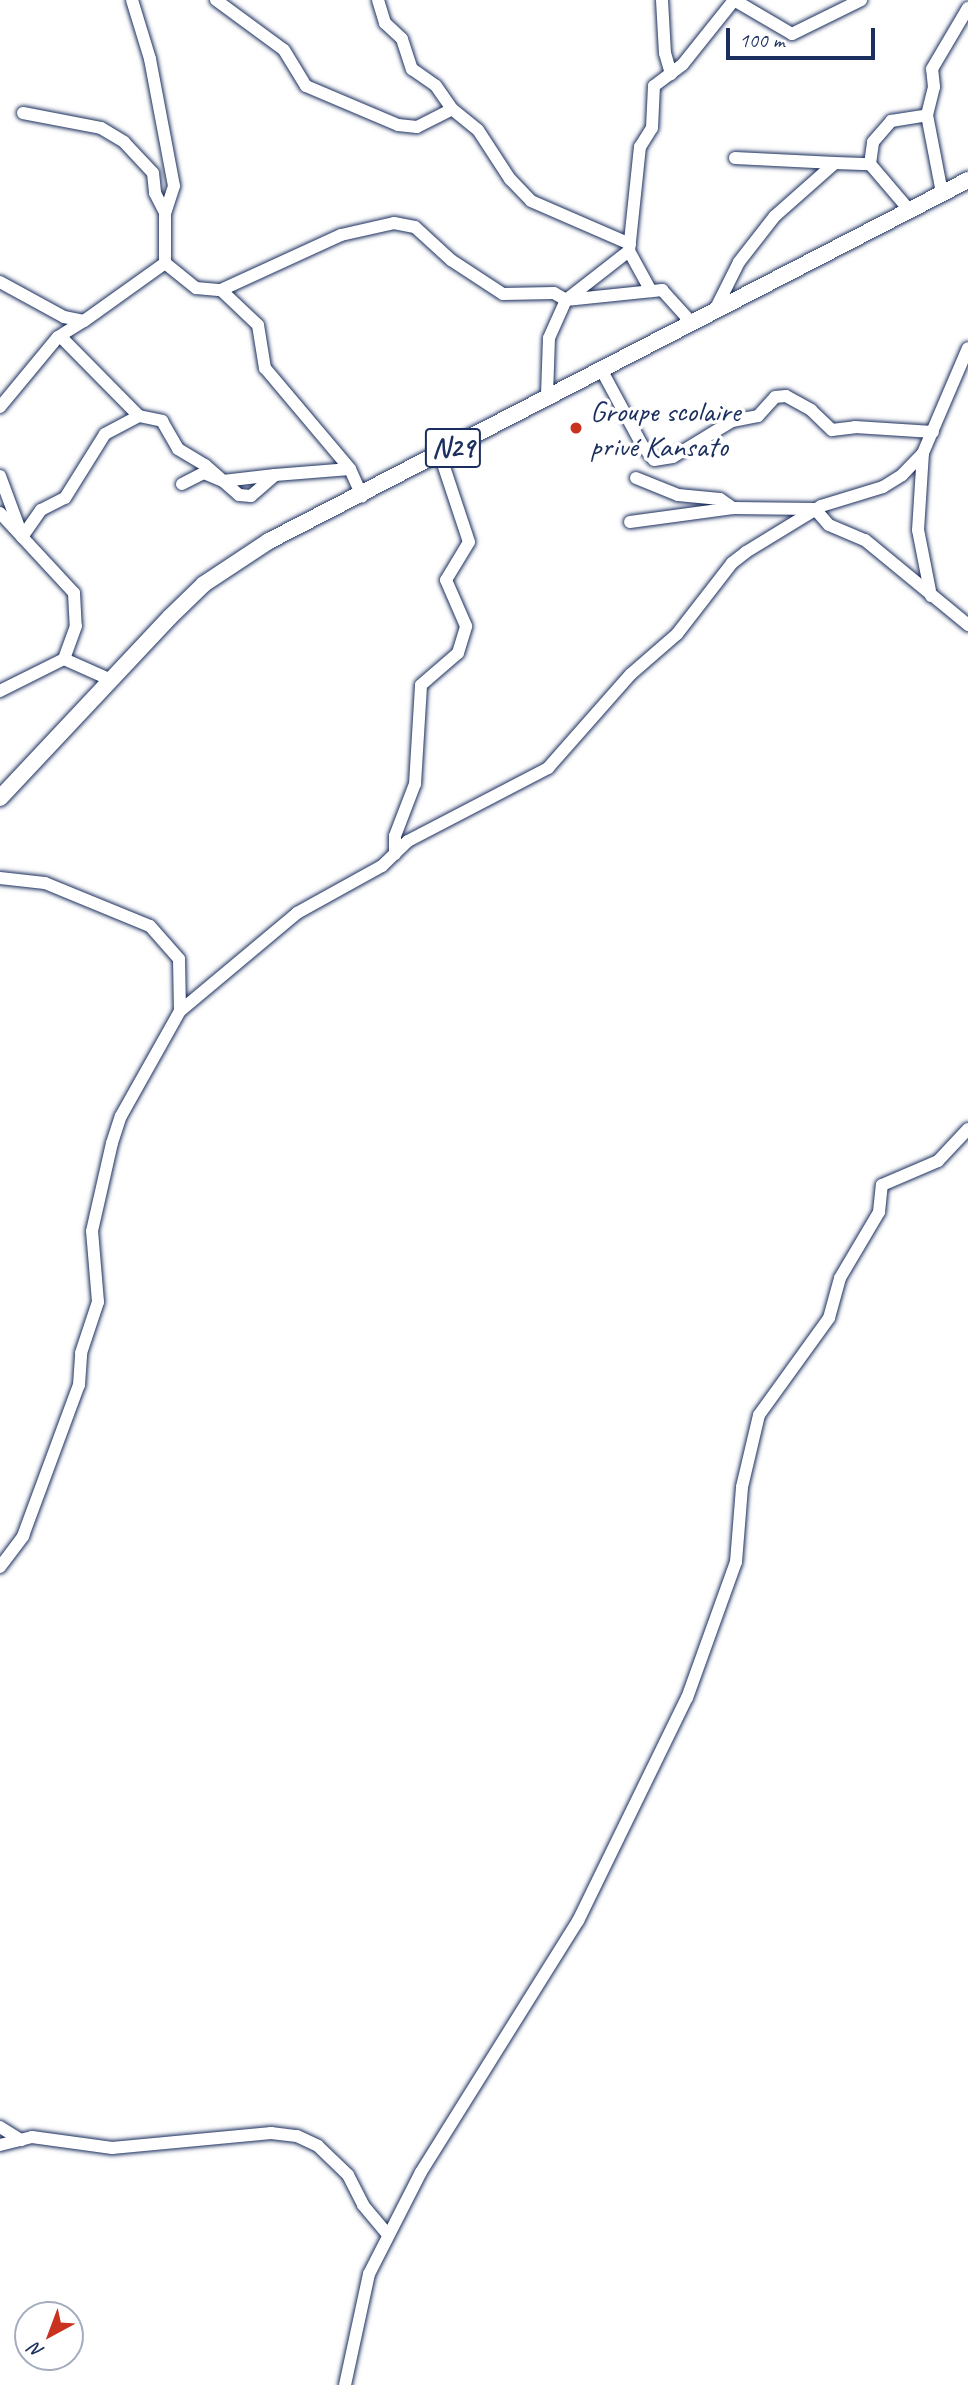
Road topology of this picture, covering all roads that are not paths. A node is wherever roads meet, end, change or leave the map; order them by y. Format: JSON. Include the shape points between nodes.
{"nodes":[{"id":1,"x":132,"y":0,"type":"edge"},
{"id":2,"x":216,"y":0,"type":"edge"},
{"id":3,"x":378,"y":0,"type":"edge"},
{"id":4,"x":662,"y":0,"type":"edge"},
{"id":5,"x":861,"y":0,"type":"edge"},
{"id":6,"x":968,"y":8,"type":"edge"},
{"id":7,"x":671,"y":74,"type":"junction"},
{"id":8,"x":452,"y":108,"type":"junction"},
{"id":9,"x":23,"y":113,"type":"dead end"},
{"id":10,"x":927,"y":115,"type":"junction"},
{"id":11,"x":734,"y":158,"type":"dead end"},
{"id":12,"x":835,"y":163,"type":"junction"},
{"id":13,"x":870,"y":164,"type":"junction"},
{"id":14,"x":968,"y":180,"type":"edge"},
{"id":15,"x":942,"y":193,"type":"junction"},
{"id":16,"x":910,"y":211,"type":"junction"},
{"id":17,"x":165,"y":213,"type":"junction"},
{"id":18,"x":630,"y":248,"type":"junction"},
{"id":19,"x":165,"y":263,"type":"junction"},
{"id":20,"x":0,"y":282,"type":"edge"},
{"id":21,"x":221,"y":290,"type":"junction"},
{"id":22,"x":651,"y":291,"type":"junction"},
{"id":23,"x":566,"y":300,"type":"junction"},
{"id":24,"x":713,"y":313,"type":"junction"},
{"id":25,"x":84,"y":321,"type":"junction"},
{"id":26,"x":691,"y":322,"type":"junction"},
{"id":27,"x":61,"y":337,"type":"junction"},
{"id":28,"x":968,"y":348,"type":"edge"},
{"id":29,"x":602,"y":371,"type":"junction"},
{"id":30,"x":547,"y":395,"type":"junction"},
{"id":31,"x":0,"y":407,"type":"edge"},
{"id":32,"x":139,"y":416,"type":"junction"},
{"id":33,"x":933,"y":432,"type":"junction"},
{"id":34,"x":923,"y":453,"type":"junction"},
{"id":35,"x":440,"y":455,"type":"junction"},
{"id":36,"x":350,"y":469,"type":"junction"},
{"id":37,"x":275,"y":475,"type":"junction"},
{"id":38,"x":0,"y":476,"type":"edge"},
{"id":39,"x":636,"y":478,"type":"dead end"},
{"id":40,"x":223,"y":481,"type":"junction"},
{"id":41,"x":182,"y":484,"type":"dead end"},
{"id":42,"x":362,"y":496,"type":"junction"},
{"id":43,"x":733,"y":508,"type":"junction"},
{"id":44,"x":815,"y":509,"type":"junction"},
{"id":45,"x":0,"y":513,"type":"edge"},
{"id":46,"x":630,"y":522,"type":"dead end"},
{"id":47,"x":22,"y":537,"type":"junction"},
{"id":48,"x":931,"y":596,"type":"junction"},
{"id":49,"x":968,"y":625,"type":"edge"},
{"id":50,"x":64,"y":659,"type":"junction"},
{"id":51,"x":111,"y":680,"type":"junction"},
{"id":52,"x":0,"y":691,"type":"edge"},
{"id":53,"x":0,"y":798,"type":"edge"},
{"id":54,"x":395,"y":853,"type":"junction"},
{"id":55,"x":0,"y":878,"type":"edge"},
{"id":56,"x":180,"y":1011,"type":"junction"},
{"id":57,"x":968,"y":1129,"type":"edge"},
{"id":58,"x":0,"y":1567,"type":"edge"},
{"id":59,"x":0,"y":2127,"type":"edge"},
{"id":60,"x":21,"y":2140,"type":"junction"},
{"id":61,"x":0,"y":2145,"type":"edge"},
{"id":62,"x":388,"y":2235,"type":"junction"},
{"id":63,"x":345,"y":2385,"type":"edge"}],
"edges":[{"from":1,"to":17,"type":"street","via":[[150,59],[174,186]]},
{"from":2,"to":8,"type":"street","via":[[284,50],[306,86],[398,125],[417,127]]},
{"from":3,"to":8,"type":"street","via":[[385,23],[402,38],[412,69],[436,86]]},
{"from":4,"to":7,"type":"street"},
{"from":5,"to":7,"type":"street","via":[[792,34],[734,0]]},
{"from":6,"to":10,"type":"street","via":[[932,69],[934,87]]},
{"from":7,"to":18,"type":"street","via":[[654,86],[652,128],[640,147]]},
{"from":8,"to":18,"type":"street","via":[[478,130],[510,179],[531,201]]},
{"from":9,"to":17,"type":"street","via":[[102,128],[124,142],[153,173],[155,193]]},
{"from":10,"to":13,"type":"street","via":[[891,121],[873,142]]},
{"from":10,"to":15,"type":"street"},
{"from":11,"to":12,"type":"street"},
{"from":12,"to":13,"type":"street"},
{"from":12,"to":24,"type":"street","via":[[775,216],[739,262]]},
{"from":13,"to":16,"type":"street"},
{"from":14,"to":15,"type":"main road","number":"N29"},
{"from":15,"to":16,"type":"main road","number":"N29"},
{"from":16,"to":24,"type":"main road","number":"N29"},
{"from":17,"to":19,"type":"street"},
{"from":18,"to":22,"type":"street"},
{"from":18,"to":23,"type":"street"},
{"from":19,"to":21,"type":"street","via":[[196,288]]},
{"from":19,"to":25,"type":"street"},
{"from":20,"to":25,"type":"street","via":[[64,317]]},
{"from":21,"to":23,"type":"street","via":[[341,234],[394,223],[415,228],[489,288],[503,294],[554,293]]},
{"from":21,"to":36,"type":"street","via":[[258,325],[265,368]]},
{"from":22,"to":23,"type":"street"},
{"from":22,"to":26,"type":"street","via":[[662,290]]},
{"from":23,"to":30,"type":"street","via":[[549,338]]},
{"from":24,"to":26,"type":"main road","number":"N29"},
{"from":25,"to":27,"type":"street"},
{"from":26,"to":29,"type":"main road","number":"N29"},
{"from":27,"to":31,"type":"street"},
{"from":27,"to":32,"type":"street"},
{"from":28,"to":33,"type":"street"},
{"from":29,"to":30,"type":"main road","number":"N29"},
{"from":29,"to":33,"type":"street","via":[[654,460],[673,457],[732,421],[758,416],[775,397],[786,396],[811,410],[832,430]]},
{"from":30,"to":35,"type":"main road","number":"N29"},
{"from":32,"to":40,"type":"street","via":[[162,421],[178,449]]},
{"from":32,"to":47,"type":"street","via":[[105,434],[65,498],[41,510]]},
{"from":33,"to":34,"type":"street"},
{"from":34,"to":44,"type":"street","via":[[883,487]]},
{"from":34,"to":48,"type":"street","via":[[918,530]]},
{"from":35,"to":42,"type":"main road","number":"N29"},
{"from":35,"to":54,"type":"street","via":[[469,542],[446,580],[466,618],[464,639],[458,653],[421,685],[415,784],[395,836]]},
{"from":36,"to":37,"type":"street"},
{"from":36,"to":42,"type":"street"},
{"from":37,"to":40,"type":"street"},
{"from":37,"to":40,"type":"street","via":[[251,496],[239,495]]},
{"from":38,"to":47,"type":"street"},
{"from":39,"to":43,"type":"street","via":[[678,495],[720,499]]},
{"from":40,"to":41,"type":"street","via":[[204,473]]},
{"from":42,"to":51,"type":"main road","number":"N29","via":[[269,541],[204,584]]},
{"from":43,"to":44,"type":"street"},
{"from":43,"to":46,"type":"street"},
{"from":44,"to":48,"type":"street","via":[[829,525],[866,540]]},
{"from":44,"to":54,"type":"street","via":[[732,563],[677,634],[631,674],[548,768],[408,841]]},
{"from":45,"to":47,"type":"street"},
{"from":47,"to":50,"type":"street","via":[[74,593],[76,626]]},
{"from":48,"to":49,"type":"street"},
{"from":50,"to":51,"type":"street"},
{"from":50,"to":52,"type":"street"},
{"from":51,"to":53,"type":"main road","number":"N29"},
{"from":54,"to":56,"type":"street","via":[[382,866],[297,913]]},
{"from":55,"to":56,"type":"street","via":[[45,883],[150,926],[178,959]]},
{"from":56,"to":58,"type":"street","via":[[121,1116],[112,1143],[93,1231],[98,1302],[81,1353],[79,1385],[23,1536]]},
{"from":57,"to":62,"type":"street","via":[[938,1161],[882,1185],[878,1212],[839,1278],[829,1318],[759,1415],[742,1487],[736,1562],[687,1698],[578,1921],[421,2172]]},
{"from":59,"to":60,"type":"street"},
{"from":60,"to":61,"type":"street"},
{"from":60,"to":62,"type":"street","via":[[37,2137],[112,2148],[271,2133],[297,2136],[318,2146],[348,2175],[362,2205]]},
{"from":62,"to":63,"type":"street","via":[[360,2302]]}]}
